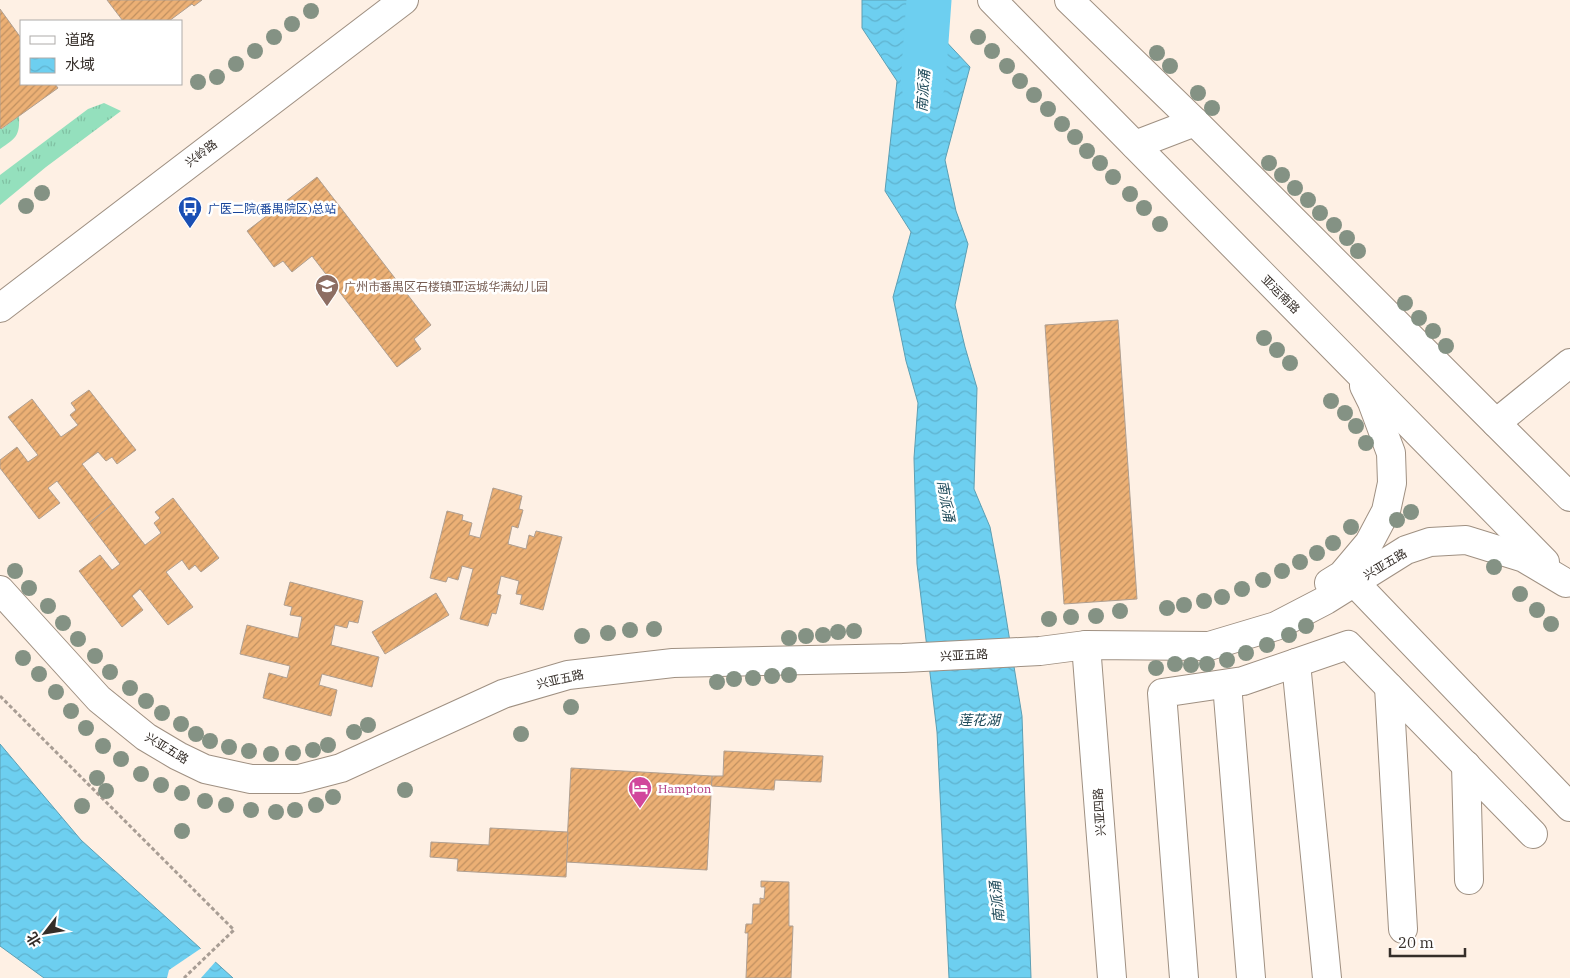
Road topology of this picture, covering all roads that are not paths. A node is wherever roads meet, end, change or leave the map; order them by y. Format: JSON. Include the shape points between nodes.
{"nodes":[{"id":1,"x":404,"y":0,"type":"edge"},
{"id":2,"x":992,"y":0,"type":"edge"},
{"id":3,"x":1069,"y":0,"type":"edge"},
{"id":4,"x":1195,"y":122,"type":"junction"},
{"id":5,"x":1135,"y":145,"type":"junction"},
{"id":6,"x":0,"y":308,"type":"edge"},
{"id":7,"x":1570,"y":363,"type":"edge"},
{"id":8,"x":1355,"y":369,"type":"junction"},
{"id":9,"x":1496,"y":423,"type":"junction"},
{"id":10,"x":1570,"y":497,"type":"edge"},
{"id":11,"x":1355,"y":582,"type":"junction"},
{"id":12,"x":1568,"y":585,"type":"edge"},
{"id":13,"x":0,"y":590,"type":"edge"},
{"id":14,"x":1086,"y":645,"type":"junction"},
{"id":15,"x":1209,"y":646,"type":"junction"},
{"id":16,"x":1296,"y":662,"type":"junction"},
{"id":17,"x":1227,"y":684,"type":"junction"},
{"id":18,"x":1389,"y":687,"type":"junction"},
{"id":19,"x":1466,"y":765,"type":"junction"},
{"id":20,"x":1570,"y":807,"type":"edge"},
{"id":21,"x":1533,"y":834,"type":"dead end"},
{"id":22,"x":1469,"y":880,"type":"dead end"},
{"id":23,"x":1403,"y":930,"type":"dead end"},
{"id":24,"x":1112,"y":978,"type":"edge"},
{"id":25,"x":1184,"y":978,"type":"edge"},
{"id":26,"x":1251,"y":978,"type":"edge"},
{"id":27,"x":1327,"y":978,"type":"edge"}],
"edges":[{"from":1,"to":6,"type":"street","name":"兴岭路"},
{"from":2,"to":5,"type":"street","name":"亚运南路"},
{"from":3,"to":4,"type":"street"},
{"from":4,"to":5,"type":"street"},
{"from":4,"to":9,"type":"street"},
{"from":5,"to":8,"type":"street","name":"亚运南路"},
{"from":7,"to":9,"type":"street"},
{"from":8,"to":12,"type":"street","name":"亚运南路"},
{"from":8,"to":15,"type":"street","name":"兴亚五路","via":[[1372,402],[1391,453],[1392,484],[1386,511],[1369,543],[1342,575],[1303,600]]},
{"from":9,"to":10,"type":"street"},
{"from":11,"to":12,"type":"street","name":"兴亚五路","via":[[1406,550],[1430,542],[1466,540],[1524,558]]},
{"from":11,"to":15,"type":"street","name":"兴亚五路","via":[[1276,626]]},
{"from":11,"to":20,"type":"street"},
{"from":13,"to":14,"type":"street","name":"兴亚五路","via":[[99,699],[146,737],[206,770],[251,779],[298,779],[341,768],[503,694],[568,675],[673,664],[903,658],[1040,651]]},
{"from":14,"to":15,"type":"street","name":"兴亚五路"},
{"from":14,"to":24,"type":"street","name":"兴亚四路"},
{"from":16,"to":17,"type":"street"},
{"from":16,"to":18,"type":"street","via":[[1348,645]]},
{"from":16,"to":27,"type":"street"},
{"from":17,"to":25,"type":"street","via":[[1162,693]]},
{"from":17,"to":26,"type":"street"},
{"from":18,"to":19,"type":"street"},
{"from":18,"to":23,"type":"street"},
{"from":19,"to":21,"type":"street"},
{"from":19,"to":22,"type":"street"}]}
